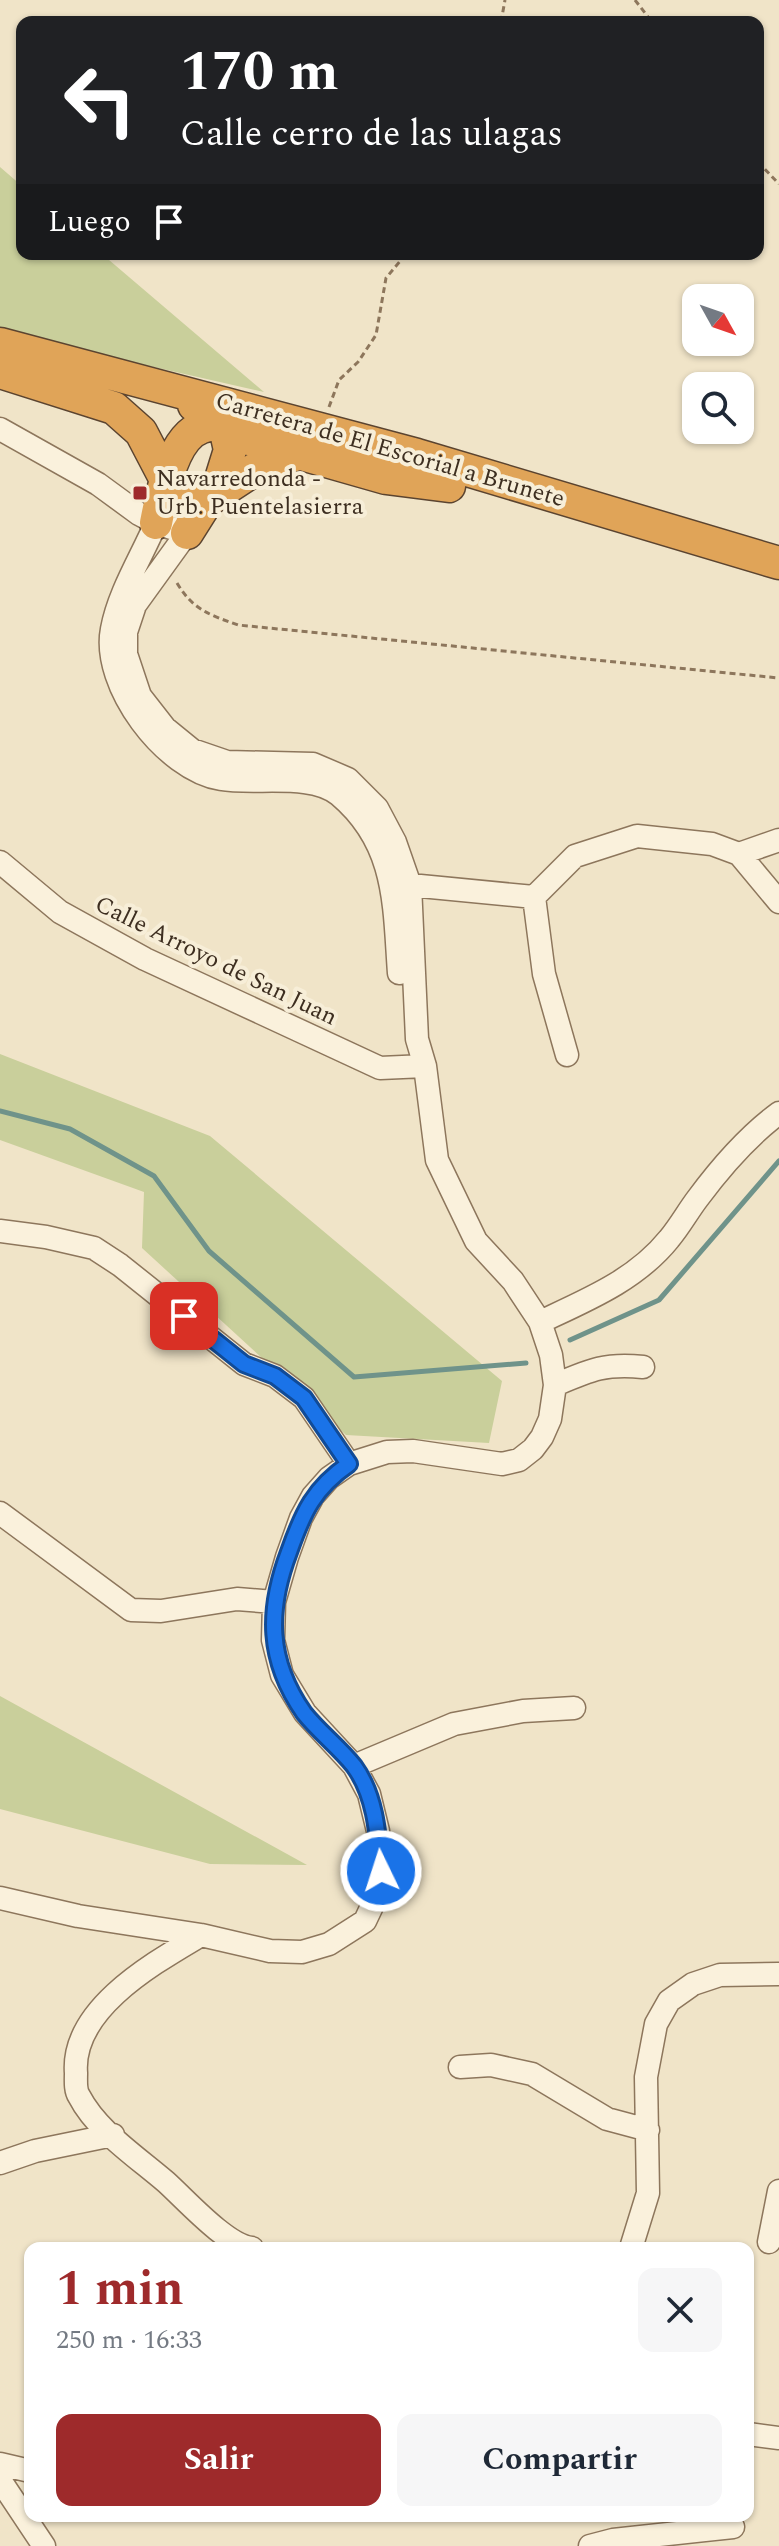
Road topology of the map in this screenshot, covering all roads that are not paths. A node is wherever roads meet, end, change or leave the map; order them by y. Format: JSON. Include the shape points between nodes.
{"nodes":[{"id":1,"x":0,"y":344,"type":"edge"},
{"id":2,"x":0,"y":369,"type":"edge"},
{"id":3,"x":129,"y":378,"type":"junction"},
{"id":4,"x":285,"y":419,"type":"junction"},
{"id":5,"x":224,"y":423,"type":"junction"},
{"id":6,"x":0,"y":429,"type":"edge"},
{"id":7,"x":360,"y":440,"type":"junction"},
{"id":8,"x":298,"y":454,"type":"junction"},
{"id":9,"x":417,"y":455,"type":"junction"},
{"id":10,"x":165,"y":479,"type":"junction"},
{"id":11,"x":449,"y":486,"type":"junction"},
{"id":12,"x":211,"y":498,"type":"junction"},
{"id":13,"x":156,"y":523,"type":"junction"},
{"id":14,"x":187,"y":533,"type":"junction"},
{"id":15,"x":779,"y":566,"type":"edge"},
{"id":16,"x":779,"y":840,"type":"edge"},
{"id":17,"x":739,"y":854,"type":"junction"},
{"id":18,"x":0,"y":862,"type":"edge"},
{"id":19,"x":402,"y":886,"type":"junction"},
{"id":20,"x":534,"y":897,"type":"junction"},
{"id":21,"x":779,"y":902,"type":"edge"},
{"id":22,"x":567,"y":1055,"type":"dead end"},
{"id":23,"x":425,"y":1066,"type":"junction"},
{"id":24,"x":779,"y":1113,"type":"edge"},
{"id":25,"x":0,"y":1231,"type":"edge"},
{"id":26,"x":540,"y":1322,"type":"junction"},
{"id":27,"x":643,"y":1367,"type":"dead end"},
{"id":28,"x":555,"y":1385,"type":"junction"},
{"id":29,"x":349,"y":1464,"type":"junction"},
{"id":30,"x":0,"y":1513,"type":"edge"},
{"id":31,"x":274,"y":1602,"type":"junction"},
{"id":32,"x":574,"y":1708,"type":"dead end"},
{"id":33,"x":354,"y":1766,"type":"junction"},
{"id":34,"x":0,"y":1898,"type":"edge"},
{"id":35,"x":201,"y":1935,"type":"junction"},
{"id":36,"x":779,"y":1974,"type":"edge"},
{"id":37,"x":460,"y":2067,"type":"dead end"},
{"id":38,"x":648,"y":2130,"type":"junction"},
{"id":39,"x":113,"y":2135,"type":"junction"},
{"id":40,"x":0,"y":2163,"type":"edge"},
{"id":41,"x":779,"y":2191,"type":"edge"},
{"id":42,"x":237,"y":2242,"type":"edge"},
{"id":43,"x":633,"y":2242,"type":"edge"},
{"id":44,"x":769,"y":2242,"type":"dead end"},
{"id":45,"x":754,"y":2435,"type":"edge"},
{"id":46,"x":779,"y":2438,"type":"edge"},
{"id":47,"x":24,"y":2472,"type":"edge"},
{"id":48,"x":1,"y":2478,"type":"edge"},
{"id":49,"x":24,"y":2514,"type":"edge"},
{"id":50,"x":29,"y":2522,"type":"edge"},
{"id":51,"x":731,"y":2530,"type":"edge"},
{"id":52,"x":44,"y":2546,"type":"edge"},
{"id":53,"x":590,"y":2546,"type":"edge"}],
"edges":[{"from":1,"to":3,"type":"highway","name":"Carretera de El Escorial a Brunete"},
{"from":2,"to":5,"type":"highway","name":"Carretera de El Escorial a Brunete"},
{"from":2,"to":10,"type":"highway","via":[[114,408],[141,432]]},
{"from":3,"to":4,"type":"highway","name":"Carretera de El Escorial a Brunete"},
{"from":3,"to":5,"type":"highway","via":[[155,395],[211,409]]},
{"from":4,"to":7,"type":"highway","name":"Carretera de El Escorial a Brunete"},
{"from":4,"to":7,"type":"street","via":[[307,414],[338,420]]},
{"from":5,"to":8,"type":"highway","via":[[239,436]]},
{"from":5,"to":9,"type":"highway","via":[[240,418],[379,454],[407,459]]},
{"from":5,"to":10,"type":"highway","via":[[198,427],[179,449]]},
{"from":5,"to":11,"type":"highway","name":"Carretera de El Escorial a Brunete"},
{"from":5,"to":12,"type":"highway","via":[[230,450]]},
{"from":6,"to":13,"type":"street"},
{"from":7,"to":9,"type":"highway","name":"Carretera de El Escorial a Brunete"},
{"from":8,"to":11,"type":"highway","via":[[386,478]]},
{"from":8,"to":12,"type":"highway","via":[[260,466]]},
{"from":9,"to":15,"type":"highway","name":"Carretera de El Escorial a Brunete"},
{"from":10,"to":12,"type":"highway","via":[[182,500]]},
{"from":10,"to":13,"type":"highway"},
{"from":11,"to":15,"type":"highway","name":"Carretera de El Escorial a Brunete","via":[[672,545]]},
{"from":12,"to":14,"type":"highway"},
{"from":13,"to":14,"type":"street"},
{"from":13,"to":19,"type":"street","via":[[120,600],[110,657],[129,702],[153,738],[185,765],[219,779],[307,782],[337,793],[361,818]]},
{"from":14,"to":19,"type":"street","via":[[135,605],[126,632],[126,654],[140,696],[165,728],[192,750],[227,762],[313,764],[348,779],[377,808],[395,842]]},
{"from":16,"to":17,"type":"street"},
{"from":17,"to":20,"type":"street","via":[[712,844],[637,836],[575,856]]},
{"from":17,"to":21,"type":"street"},
{"from":18,"to":23,"type":"street","name":"Calle Arroyo de San Juan","via":[[60,912],[145,959],[380,1068]]},
{"from":19,"to":20,"type":"street"},
{"from":19,"to":23,"type":"street","via":[[404,1041]]},
{"from":20,"to":22,"type":"street","via":[[544,974]]},
{"from":23,"to":26,"type":"street","via":[[437,1160],[476,1241],[513,1281]]},
{"from":24,"to":26,"type":"street","via":[[730,1159],[668,1241],[617,1286]]},
{"from":25,"to":29,"type":"street","via":[[94,1248],[120,1265],[244,1364],[275,1376],[304,1398]]},
{"from":26,"to":28,"type":"street"},
{"from":27,"to":28,"type":"street","via":[[616,1364]]},
{"from":28,"to":29,"type":"street","via":[[542,1437],[519,1460],[502,1464],[413,1451],[387,1452]]},
{"from":29,"to":31,"type":"street","via":[[329,1478],[301,1518]]},
{"from":30,"to":31,"type":"street","via":[[131,1610],[161,1611],[237,1599]]},
{"from":31,"to":33,"type":"street","via":[[273,1640],[282,1675],[305,1713]]},
{"from":32,"to":33,"type":"street","via":[[454,1724]]},
{"from":33,"to":35,"type":"street","via":[[369,1794],[381,1871],[365,1921],[329,1944],[302,1952],[270,1951]]},
{"from":34,"to":35,"type":"street"},
{"from":35,"to":39,"type":"street","via":[[120,1990],[87,2025],[75,2059],[77,2094]]},
{"from":36,"to":38,"type":"street","via":[[720,1975],[693,1984],[669,2001],[656,2024],[646,2077]]},
{"from":37,"to":38,"type":"street","via":[[491,2065],[532,2074],[607,2119]]},
{"from":38,"to":43,"type":"street","via":[[648,2193]]},
{"from":39,"to":40,"type":"street"},
{"from":39,"to":42,"type":"street"},
{"from":41,"to":44,"type":"street"},
{"from":45,"to":46,"type":"street"},
{"from":47,"to":48,"type":"street"},
{"from":48,"to":49,"type":"street"},
{"from":50,"to":52,"type":"street"},
{"from":51,"to":53,"type":"street"}]}
